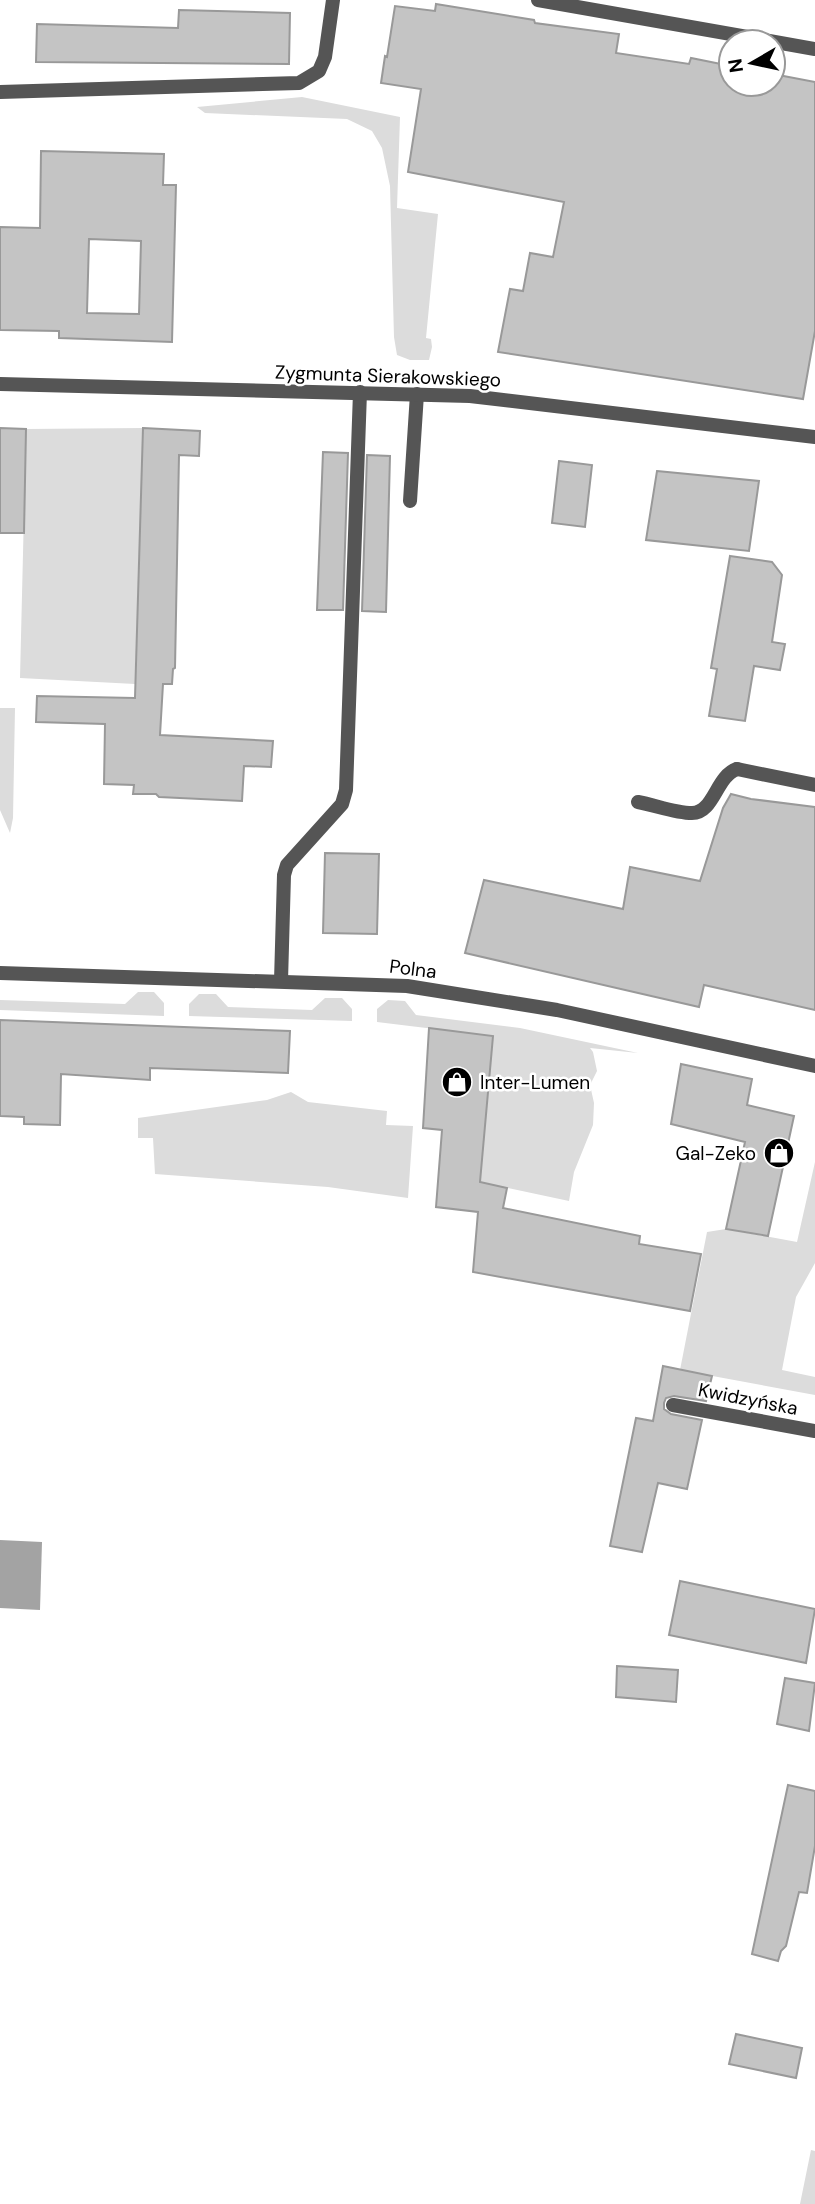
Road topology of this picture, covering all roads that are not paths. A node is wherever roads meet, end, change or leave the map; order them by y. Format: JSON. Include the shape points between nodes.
{"nodes":[{"id":1,"x":333,"y":0,"type":"edge"},
{"id":2,"x":538,"y":0,"type":"edge"},
{"id":3,"x":815,"y":49,"type":"edge"},
{"id":4,"x":0,"y":92,"type":"edge"},
{"id":5,"x":0,"y":384,"type":"edge"},
{"id":6,"x":360,"y":392,"type":"junction"},
{"id":7,"x":417,"y":394,"type":"junction"},
{"id":8,"x":815,"y":438,"type":"edge"},
{"id":9,"x":410,"y":500,"type":"dead end"},
{"id":10,"x":815,"y":785,"type":"edge"},
{"id":11,"x":638,"y":802,"type":"dead end"},
{"id":12,"x":0,"y":973,"type":"edge"},
{"id":13,"x":281,"y":981,"type":"junction"},
{"id":14,"x":815,"y":1066,"type":"edge"},
{"id":15,"x":673,"y":1405,"type":"dead end"},
{"id":16,"x":815,"y":1431,"type":"edge"}],
"edges":[{"from":1,"to":4,"type":"street","via":[[325,57],[319,71],[299,83]]},
{"from":2,"to":3,"type":"street"},
{"from":5,"to":6,"type":"street","name":"Zygmunta Sierakowskiego"},
{"from":6,"to":7,"type":"street","name":"Zygmunta Sierakowskiego"},
{"from":6,"to":13,"type":"street","via":[[346,790],[342,804],[287,865]]},
{"from":7,"to":8,"type":"street","name":"Zygmunta Sierakowskiego","via":[[470,396]]},
{"from":7,"to":9,"type":"street"},
{"from":10,"to":11,"type":"street","via":[[737,769],[725,776],[705,808],[694,814]]},
{"from":12,"to":13,"type":"street","name":"Polna"},
{"from":13,"to":14,"type":"street","name":"Polna","via":[[422,988],[557,1010]]},
{"from":15,"to":16,"type":"street","name":"Kwidzyńska"}]}
